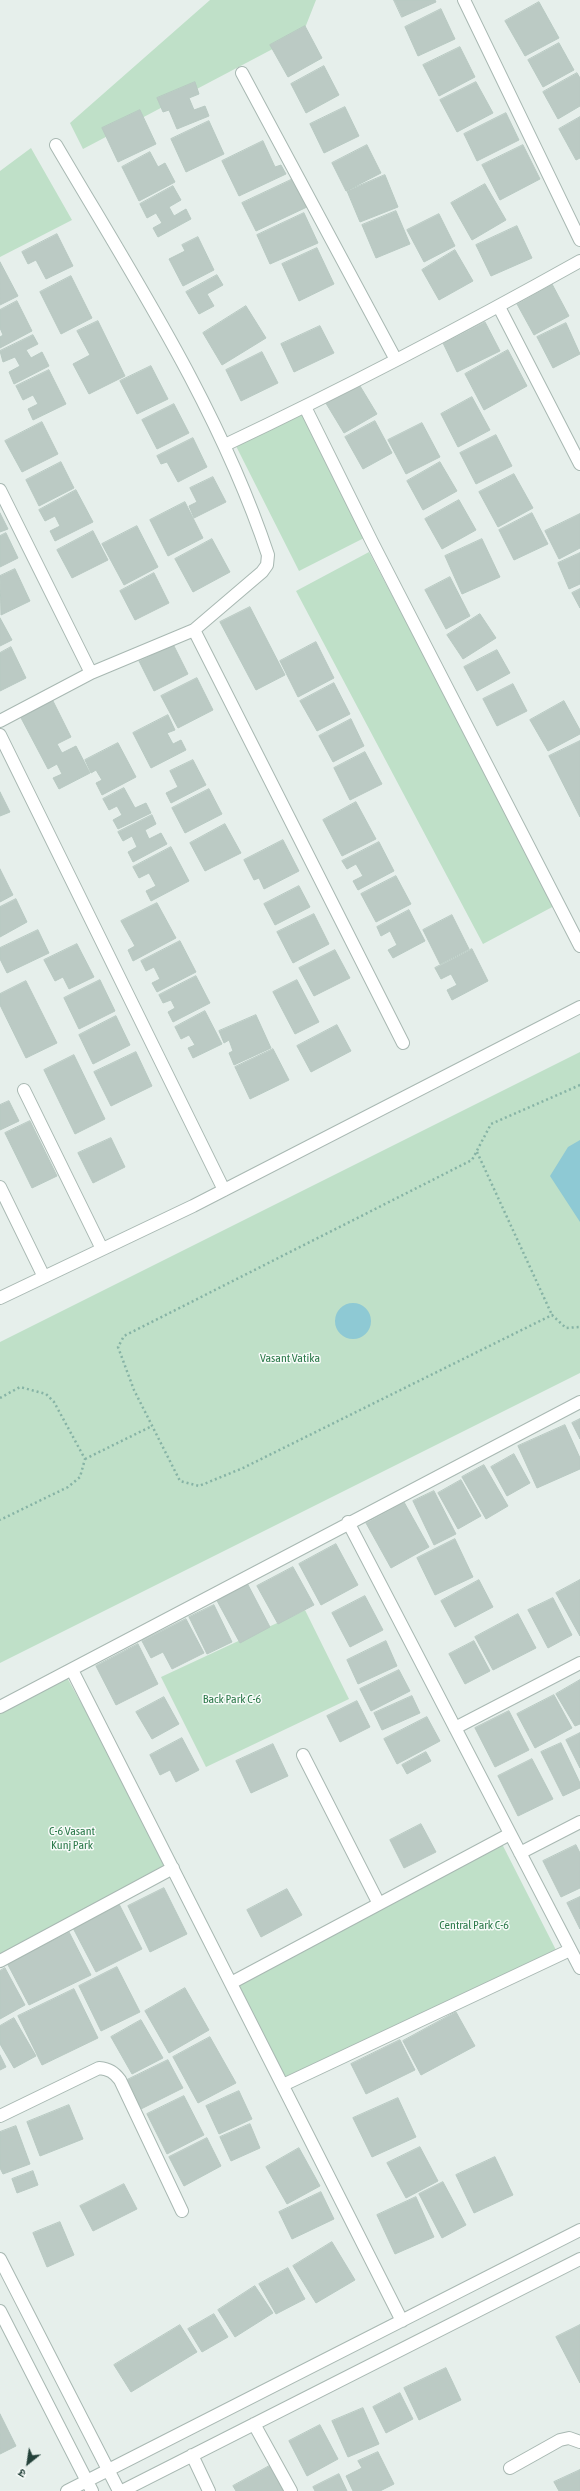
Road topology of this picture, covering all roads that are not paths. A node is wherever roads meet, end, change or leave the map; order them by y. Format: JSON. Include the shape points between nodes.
{"nodes":[{"id":1,"x":464,"y":0,"type":"edge"},
{"id":2,"x":242,"y":73,"type":"dead end"},
{"id":3,"x":56,"y":145,"type":"dead end"},
{"id":4,"x":580,"y":240,"type":"edge"},
{"id":5,"x":580,"y":261,"type":"edge"},
{"id":6,"x":499,"y":307,"type":"junction"},
{"id":7,"x":396,"y":360,"type":"junction"},
{"id":8,"x":306,"y":407,"type":"junction"},
{"id":9,"x":225,"y":445,"type":"junction"},
{"id":10,"x":580,"y":464,"type":"edge"},
{"id":11,"x":0,"y":490,"type":"edge"},
{"id":12,"x":194,"y":630,"type":"junction"},
{"id":13,"x":91,"y":673,"type":"junction"},
{"id":14,"x":0,"y":721,"type":"edge"},
{"id":15,"x":0,"y":735,"type":"edge"},
{"id":16,"x":580,"y":946,"type":"edge"},
{"id":17,"x":580,"y":1007,"type":"edge"},
{"id":18,"x":403,"y":1043,"type":"dead end"},
{"id":19,"x":24,"y":1090,"type":"dead end"},
{"id":20,"x":0,"y":1188,"type":"edge"},
{"id":21,"x":224,"y":1190,"type":"junction"},
{"id":22,"x":102,"y":1249,"type":"junction"},
{"id":23,"x":44,"y":1277,"type":"junction"},
{"id":24,"x":0,"y":1298,"type":"edge"},
{"id":25,"x":580,"y":1402,"type":"edge"},
{"id":26,"x":348,"y":1522,"type":"junction"},
{"id":27,"x":580,"y":1663,"type":"edge"},
{"id":28,"x":72,"y":1670,"type":"junction"},
{"id":29,"x":0,"y":1707,"type":"edge"},
{"id":30,"x":455,"y":1728,"type":"junction"},
{"id":31,"x":303,"y":1755,"type":"dead end"},
{"id":32,"x":580,"y":1822,"type":"edge"},
{"id":33,"x":510,"y":1834,"type":"junction"},
{"id":34,"x":520,"y":1853,"type":"junction"},
{"id":35,"x":173,"y":1868,"type":"junction"},
{"id":36,"x":379,"y":1904,"type":"junction"},
{"id":37,"x":570,"y":1950,"type":"junction"},
{"id":38,"x":0,"y":1961,"type":"edge"},
{"id":39,"x":580,"y":1968,"type":"edge"},
{"id":40,"x":231,"y":1983,"type":"junction"},
{"id":41,"x":283,"y":2085,"type":"junction"},
{"id":42,"x":0,"y":2116,"type":"edge"},
{"id":43,"x":182,"y":2211,"type":"dead end"},
{"id":44,"x":580,"y":2230,"type":"edge"},
{"id":45,"x":0,"y":2259,"type":"edge"},
{"id":46,"x":580,"y":2259,"type":"edge"},
{"id":47,"x":0,"y":2311,"type":"edge"},
{"id":48,"x":402,"y":2321,"type":"junction"},
{"id":49,"x":254,"y":2424,"type":"junction"},
{"id":50,"x":580,"y":2442,"type":"edge"},
{"id":51,"x":192,"y":2456,"type":"junction"},
{"id":52,"x":510,"y":2468,"type":"dead end"},
{"id":53,"x":108,"y":2470,"type":"junction"},
{"id":54,"x":90,"y":2486,"type":"edge"},
{"id":55,"x":67,"y":2491,"type":"edge"},
{"id":56,"x":119,"y":2491,"type":"edge"},
{"id":57,"x":122,"y":2491,"type":"edge"},
{"id":58,"x":209,"y":2491,"type":"edge"},
{"id":59,"x":292,"y":2491,"type":"edge"}],
"edges":[{"from":1,"to":4,"type":"street"},
{"from":2,"to":7,"type":"street"},
{"from":3,"to":9,"type":"street","via":[[176,349]]},
{"from":5,"to":6,"type":"street"},
{"from":6,"to":7,"type":"street"},
{"from":6,"to":10,"type":"street"},
{"from":7,"to":8,"type":"street"},
{"from":8,"to":9,"type":"street"},
{"from":8,"to":16,"type":"street","via":[[372,542]]},
{"from":9,"to":12,"type":"street","via":[[263,539],[268,555],[267,565],[256,578]]},
{"from":11,"to":13,"type":"street"},
{"from":12,"to":13,"type":"street"},
{"from":12,"to":18,"type":"street"},
{"from":13,"to":14,"type":"street"},
{"from":15,"to":21,"type":"street"},
{"from":17,"to":21,"type":"street"},
{"from":19,"to":22,"type":"street"},
{"from":20,"to":23,"type":"street"},
{"from":21,"to":22,"type":"street"},
{"from":22,"to":23,"type":"street"},
{"from":23,"to":24,"type":"street"},
{"from":25,"to":26,"type":"street"},
{"from":26,"to":28,"type":"street"},
{"from":26,"to":30,"type":"street"},
{"from":27,"to":30,"type":"street"},
{"from":28,"to":29,"type":"street"},
{"from":28,"to":35,"type":"street"},
{"from":30,"to":33,"type":"street"},
{"from":31,"to":36,"type":"street"},
{"from":32,"to":34,"type":"street"},
{"from":33,"to":34,"type":"street"},
{"from":33,"to":36,"type":"street"},
{"from":34,"to":37,"type":"street"},
{"from":35,"to":38,"type":"street"},
{"from":35,"to":40,"type":"street"},
{"from":36,"to":40,"type":"street"},
{"from":37,"to":39,"type":"street"},
{"from":37,"to":41,"type":"street"},
{"from":40,"to":41,"type":"street"},
{"from":41,"to":48,"type":"street"},
{"from":42,"to":43,"type":"street","via":[[99,2068],[106,2068],[120,2080]]},
{"from":44,"to":48,"type":"street"},
{"from":45,"to":53,"type":"street"},
{"from":46,"to":49,"type":"street"},
{"from":47,"to":54,"type":"street"},
{"from":48,"to":53,"type":"street"},
{"from":49,"to":51,"type":"street"},
{"from":49,"to":59,"type":"street"},
{"from":50,"to":52,"type":"street","via":[[569,2438],[560,2440]]},
{"from":51,"to":57,"type":"street"},
{"from":51,"to":58,"type":"street"},
{"from":53,"to":54,"type":"street"},
{"from":53,"to":56,"type":"street"},
{"from":54,"to":55,"type":"street"}]}
